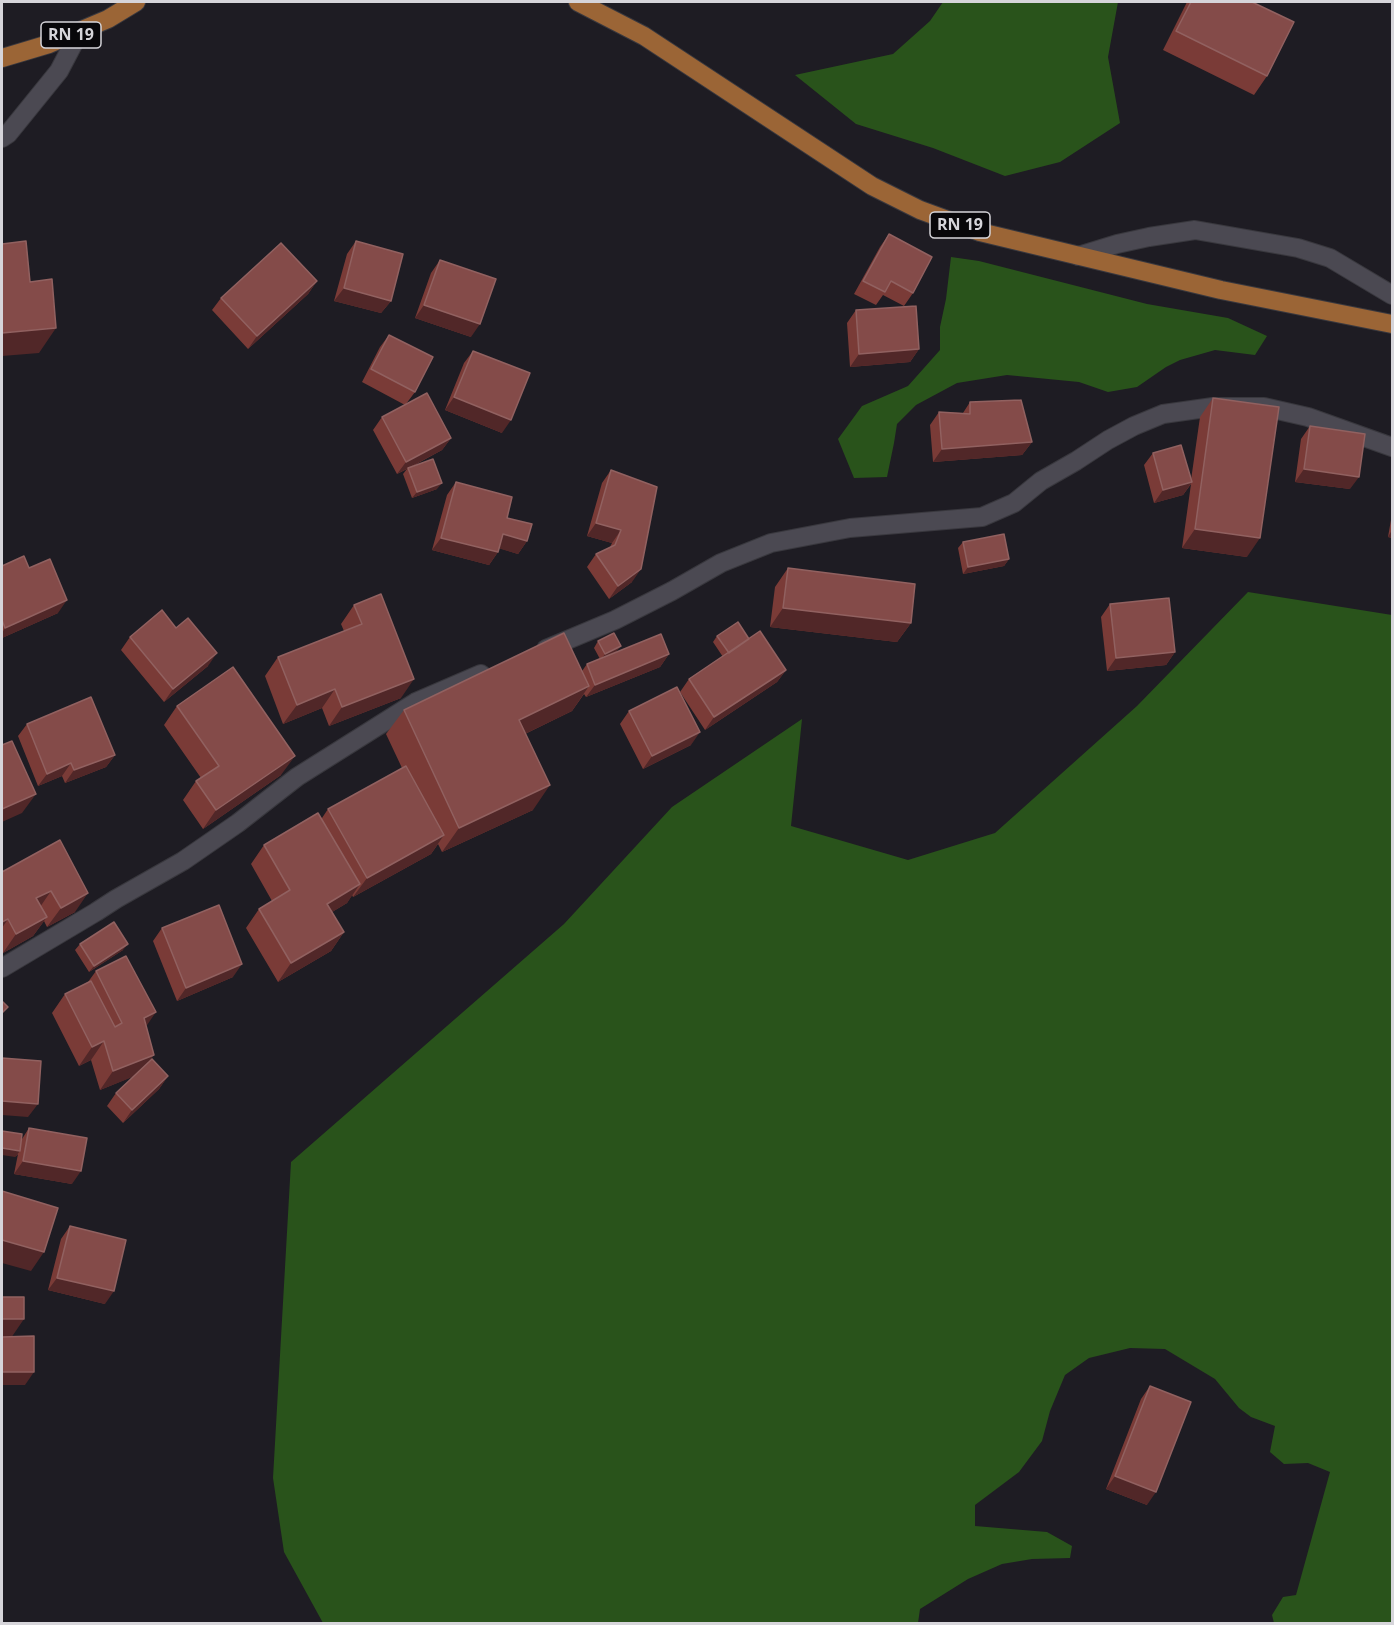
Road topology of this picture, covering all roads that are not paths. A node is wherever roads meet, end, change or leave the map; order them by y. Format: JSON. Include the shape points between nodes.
{"nodes":[{"id":1,"x":136,"y":2,"type":"edge"},
{"id":2,"x":578,"y":2,"type":"edge"},
{"id":3,"x":80,"y":31,"type":"junction"},
{"id":4,"x":2,"y":58,"type":"edge"},
{"id":5,"x":2,"y":138,"type":"edge"},
{"id":6,"x":1078,"y":256,"type":"junction"},
{"id":7,"x":1392,"y":295,"type":"edge"},
{"id":8,"x":1392,"y":324,"type":"edge"},
{"id":9,"x":1392,"y":447,"type":"edge"},
{"id":10,"x":530,"y":655,"type":"edge"},
{"id":11,"x":498,"y":668,"type":"edge"},
{"id":12,"x":2,"y":968,"type":"edge"}],
"edges":[{"from":1,"to":3,"type":"main road","number":"RN 19"},
{"from":2,"to":6,"type":"main road","number":"RN 19","via":[[644,36],[872,186],[920,210],[980,232]]},
{"from":3,"to":4,"type":"main road","number":"RN 19"},
{"from":3,"to":5,"type":"street","via":[[59,71]]},
{"from":6,"to":7,"type":"street","via":[[1117,244],[1195,230],[1298,248],[1330,258]]},
{"from":6,"to":8,"type":"main road","number":"RN 19"},
{"from":9,"to":10,"type":"street","via":[[1308,417],[1264,407],[1213,407],[1163,414],[1117,435],[1041,481],[1014,503],[982,518],[850,528],[771,543],[722,563],[615,620]]},
{"from":11,"to":12,"type":"street","via":[[416,702],[297,777],[183,861]]}]}
